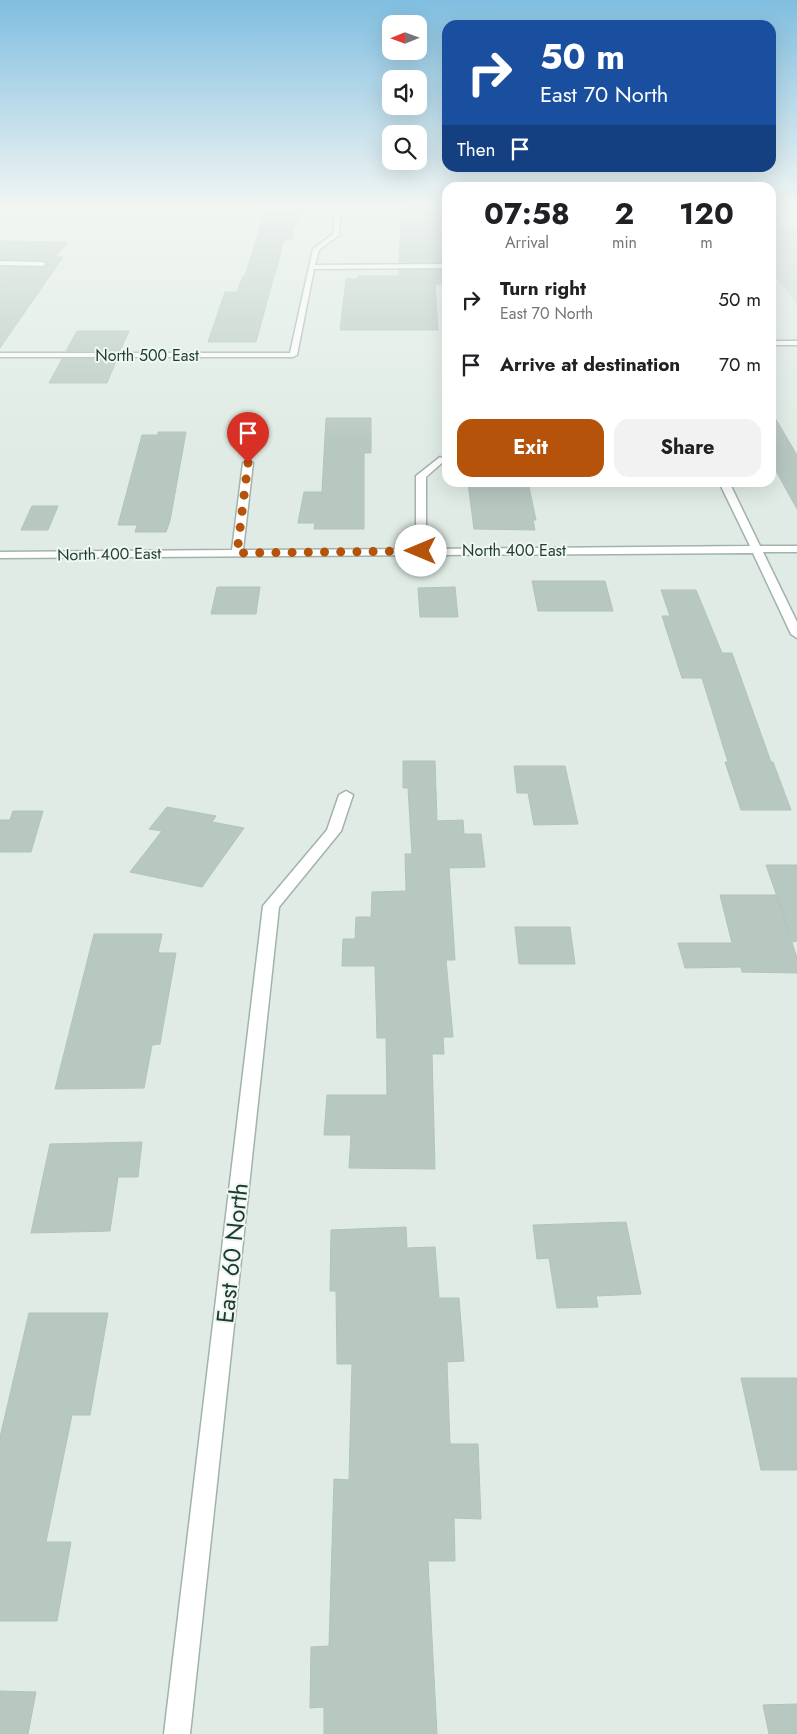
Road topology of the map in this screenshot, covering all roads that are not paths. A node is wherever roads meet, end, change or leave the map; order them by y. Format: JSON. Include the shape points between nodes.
{"nodes":[{"id":1,"x":306,"y":286,"type":"edge"},
{"id":2,"x":776,"y":343,"type":"edge"},
{"id":3,"x":797,"y":343,"type":"edge"},
{"id":4,"x":0,"y":355,"type":"edge"},
{"id":5,"x":440,"y":460,"type":"dead end"},
{"id":6,"x":248,"y":463,"type":"dead end"},
{"id":7,"x":727,"y":487,"type":"edge"},
{"id":8,"x":758,"y":549,"type":"junction"},
{"id":9,"x":797,"y":549,"type":"edge"},
{"id":10,"x":421,"y":551,"type":"junction"},
{"id":11,"x":237,"y":553,"type":"junction"},
{"id":12,"x":0,"y":555,"type":"edge"},
{"id":13,"x":797,"y":634,"type":"edge"},
{"id":14,"x":346,"y":795,"type":"dead end"},
{"id":15,"x":177,"y":1734,"type":"edge"}],
"edges":[{"from":1,"to":4,"type":"street","name":"North 500 East","via":[[293,355]]},
{"from":2,"to":3,"type":"street"},
{"from":5,"to":10,"type":"street","via":[[421,476]]},
{"from":6,"to":11,"type":"street"},
{"from":7,"to":8,"type":"street"},
{"from":8,"to":9,"type":"street","name":"North 400 East"},
{"from":8,"to":10,"type":"street","name":"North 400 East"},
{"from":8,"to":13,"type":"street"},
{"from":10,"to":11,"type":"street","name":"North 400 East"},
{"from":11,"to":12,"type":"street","name":"North 400 East"},
{"from":14,"to":15,"type":"street","name":"East 60 North","via":[[334,831],[271,906]]}]}
